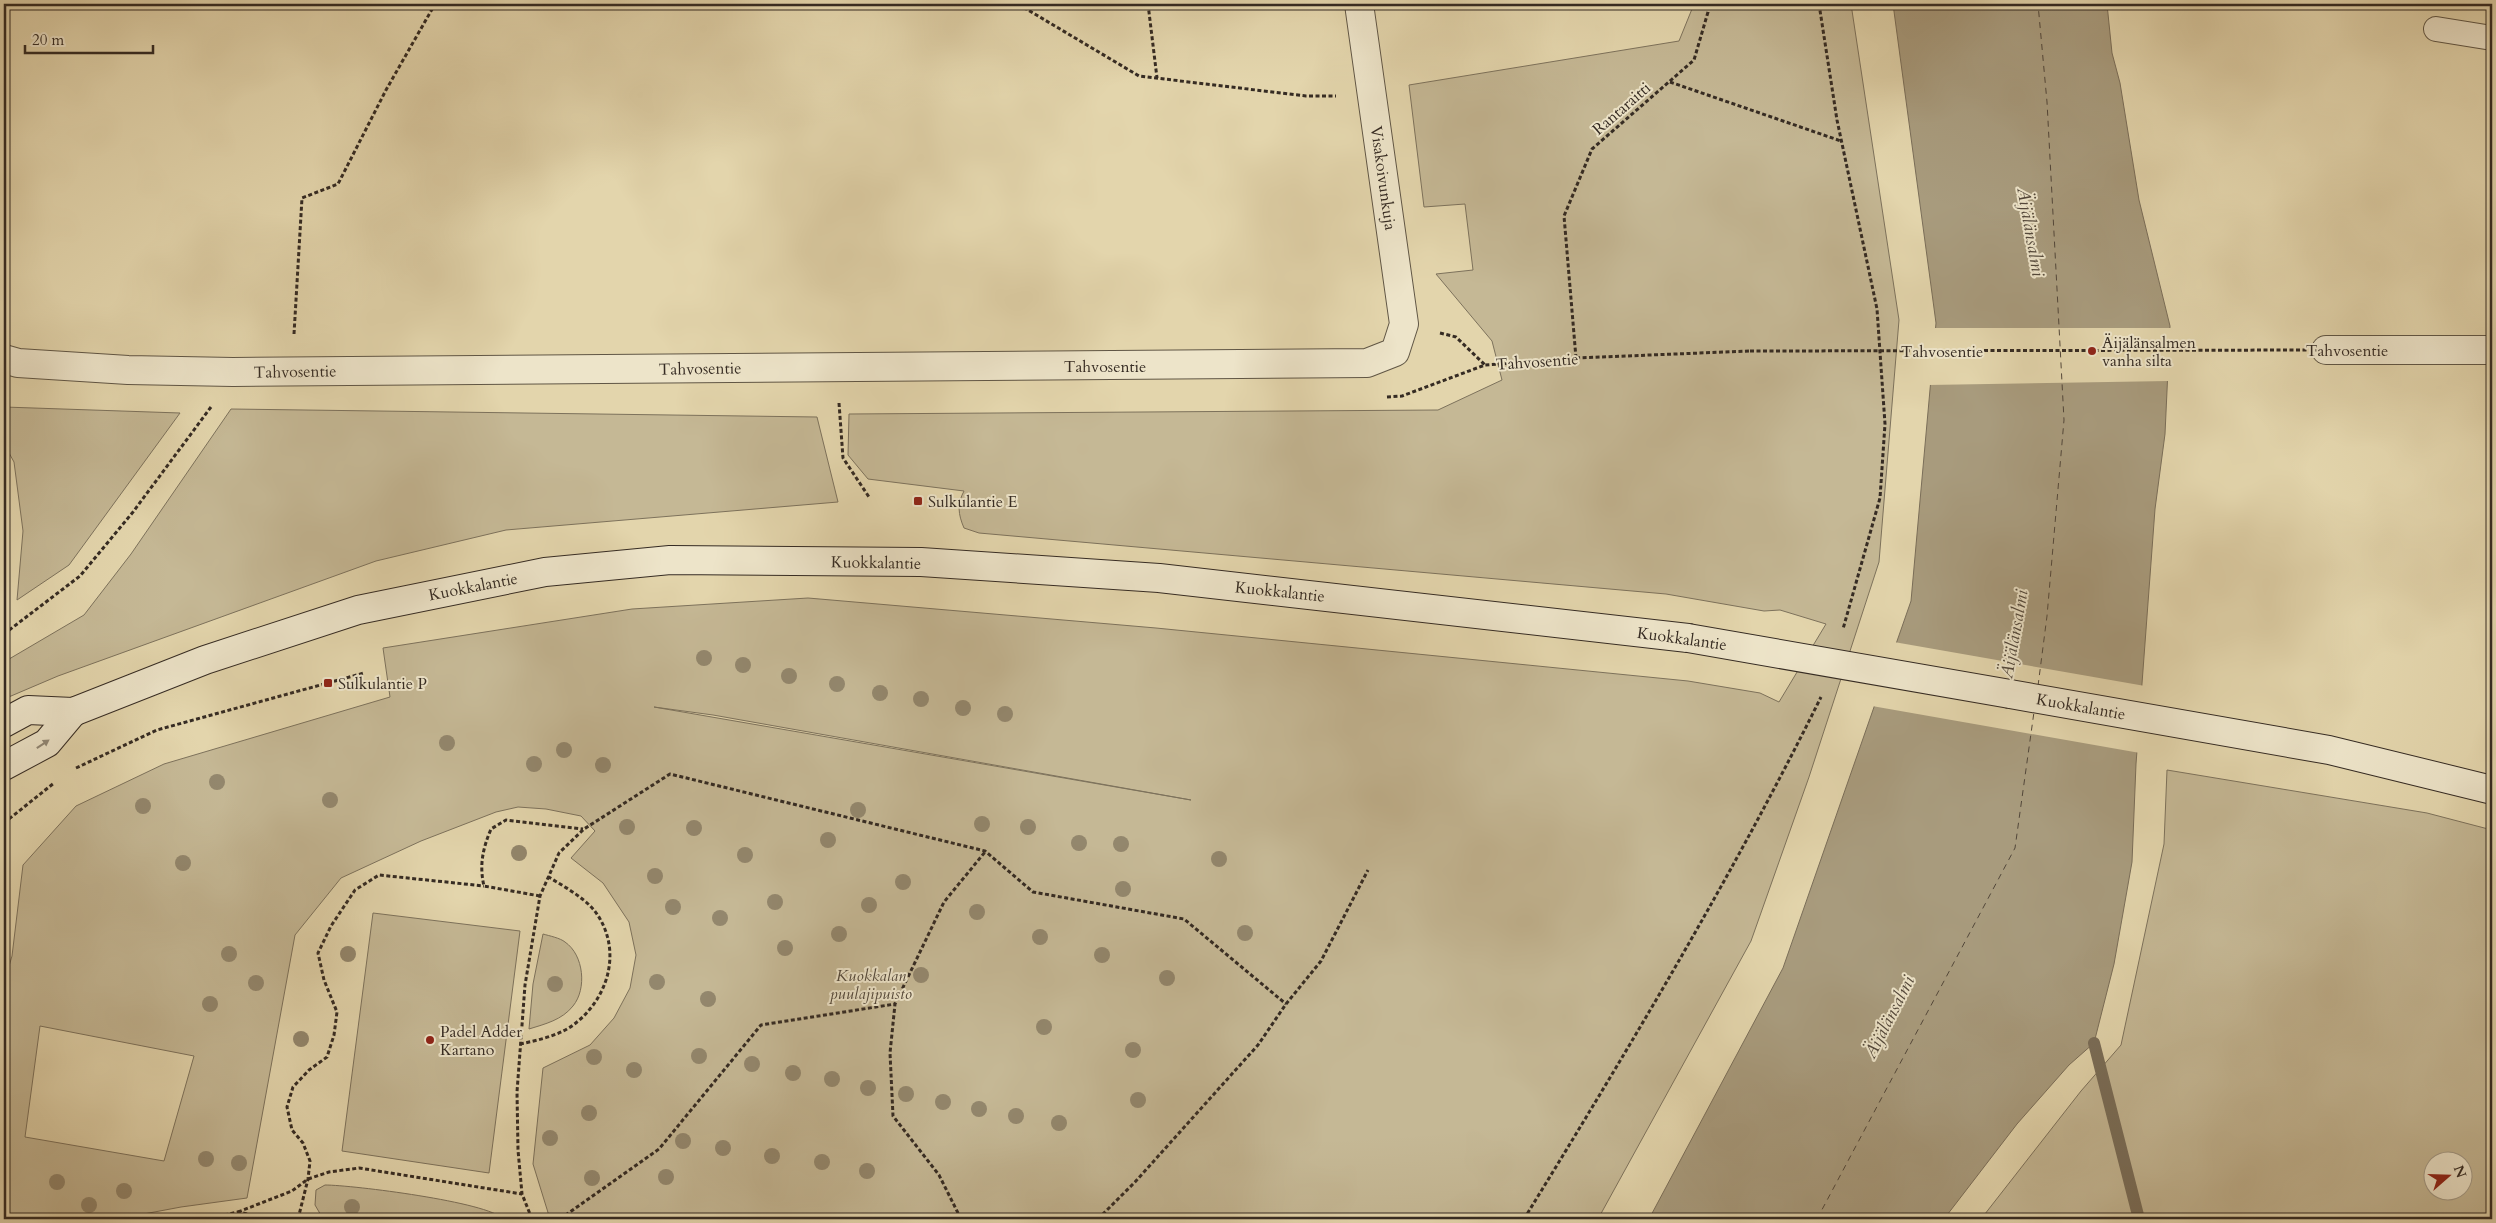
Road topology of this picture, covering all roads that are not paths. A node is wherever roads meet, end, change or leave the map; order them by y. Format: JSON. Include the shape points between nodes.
{"nodes":[{"id":1,"x":1359,"y":4,"type":"edge"},
{"id":2,"x":2436,"y":30,"type":"dead end"},
{"id":3,"x":2492,"y":38,"type":"edge"},
{"id":4,"x":2326,"y":350,"type":"road end"},
{"id":5,"x":2492,"y":350,"type":"edge"},
{"id":6,"x":1395,"y":352,"type":"joint"},
{"id":7,"x":4,"y":359,"type":"edge"},
{"id":8,"x":73,"y":712,"type":"junction"},
{"id":9,"x":4,"y":723,"type":"edge"},
{"id":10,"x":4,"y":766,"type":"edge"},
{"id":11,"x":2492,"y":790,"type":"edge"}],
"edges":[{"from":1,"to":6,"type":"main road","name":"Visakoivunkuja","via":[[1404,324]]},
{"from":2,"to":3,"type":"lane"},
{"from":4,"to":5,"type":"main road","name":"Tahvosentie"},
{"from":6,"to":7,"type":"main road","name":"Tahvosentie","via":[[1367,363],[293,371],[128,370],[18,363]]},
{"from":8,"to":9,"type":"main road","name":"Kuokkalantie","via":[[28,710]]},
{"from":10,"to":8,"type":"main road","name":"Kuokkalantie","one_way":true,"via":[[46,743]]},
{"from":8,"to":11,"type":"main road","name":"Kuokkalantie","bridge":true,"via":[[205,660],[358,610],[544,572],[670,560],[921,562],[1159,578],[1688,638],[2329,750]]}]}
